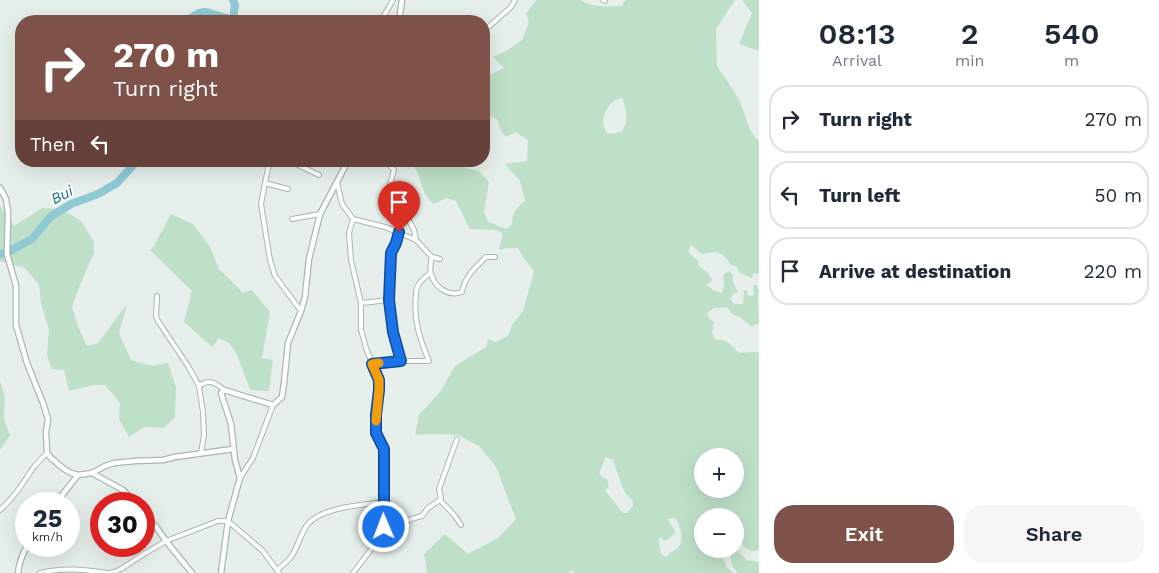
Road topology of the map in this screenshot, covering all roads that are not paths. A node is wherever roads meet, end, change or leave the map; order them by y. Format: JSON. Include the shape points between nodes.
{"nodes":[{"id":1,"x":393,"y":0,"type":"edge"},
{"id":2,"x":402,"y":0,"type":"edge"},
{"id":3,"x":515,"y":0,"type":"edge"},
{"id":4,"x":384,"y":15,"type":"edge"},
{"id":5,"x":400,"y":15,"type":"edge"},
{"id":6,"x":490,"y":26,"type":"edge"},
{"id":7,"x":269,"y":167,"type":"edge"},
{"id":8,"x":302,"y":167,"type":"edge"},
{"id":9,"x":345,"y":167,"type":"edge"},
{"id":10,"x":391,"y":167,"type":"edge"},
{"id":11,"x":319,"y":175,"type":"dead end"},
{"id":12,"x":265,"y":182,"type":"junction"},
{"id":13,"x":337,"y":182,"type":"junction"},
{"id":14,"x":0,"y":188,"type":"edge"},
{"id":15,"x":288,"y":189,"type":"dead end"},
{"id":16,"x":320,"y":214,"type":"junction"},
{"id":17,"x":292,"y":219,"type":"dead end"},
{"id":18,"x":353,"y":219,"type":"junction"},
{"id":19,"x":399,"y":232,"type":"junction"},
{"id":20,"x":416,"y":240,"type":"junction"},
{"id":21,"x":432,"y":257,"type":"junction"},
{"id":22,"x":495,"y":257,"type":"dead end"},
{"id":23,"x":440,"y":259,"type":"dead end"},
{"id":24,"x":430,"y":273,"type":"junction"},
{"id":25,"x":157,"y":296,"type":"dead end"},
{"id":26,"x":389,"y":300,"type":"junction"},
{"id":27,"x":361,"y":303,"type":"junction"},
{"id":28,"x":301,"y":311,"type":"junction"},
{"id":29,"x":401,"y":361,"type":"junction"},
{"id":30,"x":372,"y":364,"type":"junction"},
{"id":31,"x":199,"y":386,"type":"junction"},
{"id":32,"x":224,"y":390,"type":"junction"},
{"id":33,"x":273,"y":405,"type":"junction"},
{"id":34,"x":457,"y":439,"type":"dead end"},
{"id":35,"x":233,"y":450,"type":"junction"},
{"id":36,"x":47,"y":452,"type":"junction"},
{"id":37,"x":201,"y":453,"type":"junction"},
{"id":38,"x":92,"y":473,"type":"junction"},
{"id":39,"x":78,"y":475,"type":"junction"},
{"id":40,"x":240,"y":478,"type":"junction"},
{"id":41,"x":65,"y":492,"type":"edge"},
{"id":42,"x":124,"y":492,"type":"edge"},
{"id":43,"x":440,"y":500,"type":"junction"},
{"id":44,"x":384,"y":502,"type":"junction"},
{"id":45,"x":0,"y":510,"type":"edge"},
{"id":46,"x":228,"y":521,"type":"junction"},
{"id":47,"x":461,"y":525,"type":"dead end"},
{"id":48,"x":155,"y":526,"type":"edge"},
{"id":49,"x":384,"y":527,"type":"junction"},
{"id":50,"x":166,"y":541,"type":"junction"},
{"id":51,"x":22,"y":557,"type":"edge"},
{"id":52,"x":278,"y":571,"type":"edge"},
{"id":53,"x":18,"y":573,"type":"edge"},
{"id":54,"x":40,"y":573,"type":"edge"},
{"id":55,"x":192,"y":573,"type":"edge"},
{"id":56,"x":221,"y":573,"type":"edge"},
{"id":57,"x":353,"y":573,"type":"edge"}],
"edges":[{"from":1,"to":4,"type":"street"},
{"from":2,"to":5,"type":"street"},
{"from":3,"to":6,"type":"street"},
{"from":7,"to":12,"type":"street"},
{"from":8,"to":11,"type":"street"},
{"from":9,"to":13,"type":"street"},
{"from":10,"to":20,"type":"street","via":[[394,170],[389,188],[392,202],[401,206]]},
{"from":12,"to":15,"type":"street"},
{"from":12,"to":28,"type":"street","via":[[261,204],[270,260],[275,276]]},
{"from":13,"to":16,"type":"street"},
{"from":13,"to":18,"type":"street","via":[[342,204]]},
{"from":14,"to":36,"type":"street","via":[[8,213],[7,254],[16,286],[16,325],[48,419]]},
{"from":16,"to":17,"type":"street"},
{"from":16,"to":28,"type":"street"},
{"from":18,"to":19,"type":"street"},
{"from":18,"to":27,"type":"street","via":[[348,233]]},
{"from":19,"to":20,"type":"street"},
{"from":19,"to":26,"type":"street","via":[[391,253]]},
{"from":20,"to":21,"type":"street"},
{"from":21,"to":23,"type":"street"},
{"from":21,"to":24,"type":"street"},
{"from":22,"to":24,"type":"street","via":[[486,257],[471,270],[459,294],[440,289]]},
{"from":24,"to":29,"type":"street","via":[[416,290],[415,305],[420,338],[429,361]]},
{"from":25,"to":31,"type":"street","via":[[158,321]]},
{"from":26,"to":27,"type":"street"},
{"from":26,"to":29,"type":"street"},
{"from":27,"to":30,"type":"street","via":[[361,330]]},
{"from":28,"to":33,"type":"street","via":[[288,343],[282,397]]},
{"from":29,"to":30,"type":"street"},
{"from":30,"to":44,"type":"street","via":[[379,380],[376,433],[384,449]]},
{"from":31,"to":32,"type":"street","via":[[212,382]]},
{"from":31,"to":37,"type":"street","via":[[204,435]]},
{"from":32,"to":33,"type":"street"},
{"from":32,"to":35,"type":"street","via":[[221,393],[231,424]]},
{"from":33,"to":40,"type":"street","via":[[253,458]]},
{"from":34,"to":43,"type":"street","via":[[439,489]]},
{"from":35,"to":37,"type":"street"},
{"from":35,"to":40,"type":"street"},
{"from":36,"to":39,"type":"street","via":[[64,469]]},
{"from":36,"to":45,"type":"street"},
{"from":37,"to":38,"type":"street","via":[[163,460],[114,463]]},
{"from":38,"to":39,"type":"street"},
{"from":38,"to":42,"type":"street"},
{"from":39,"to":41,"type":"street"},
{"from":40,"to":46,"type":"street"},
{"from":43,"to":47,"type":"street"},
{"from":43,"to":49,"type":"street","via":[[422,516]]},
{"from":44,"to":49,"type":"street"},
{"from":44,"to":52,"type":"street","via":[[320,514],[307,526],[292,556]]},
{"from":46,"to":50,"type":"street","via":[[218,520]]},
{"from":46,"to":52,"type":"street","via":[[263,551]]},
{"from":46,"to":56,"type":"street"},
{"from":48,"to":50,"type":"street"},
{"from":49,"to":57,"type":"street","via":[[382,535]]},
{"from":50,"to":54,"type":"street","via":[[114,572],[69,569]]},
{"from":50,"to":55,"type":"street"},
{"from":51,"to":53,"type":"street"}]}
